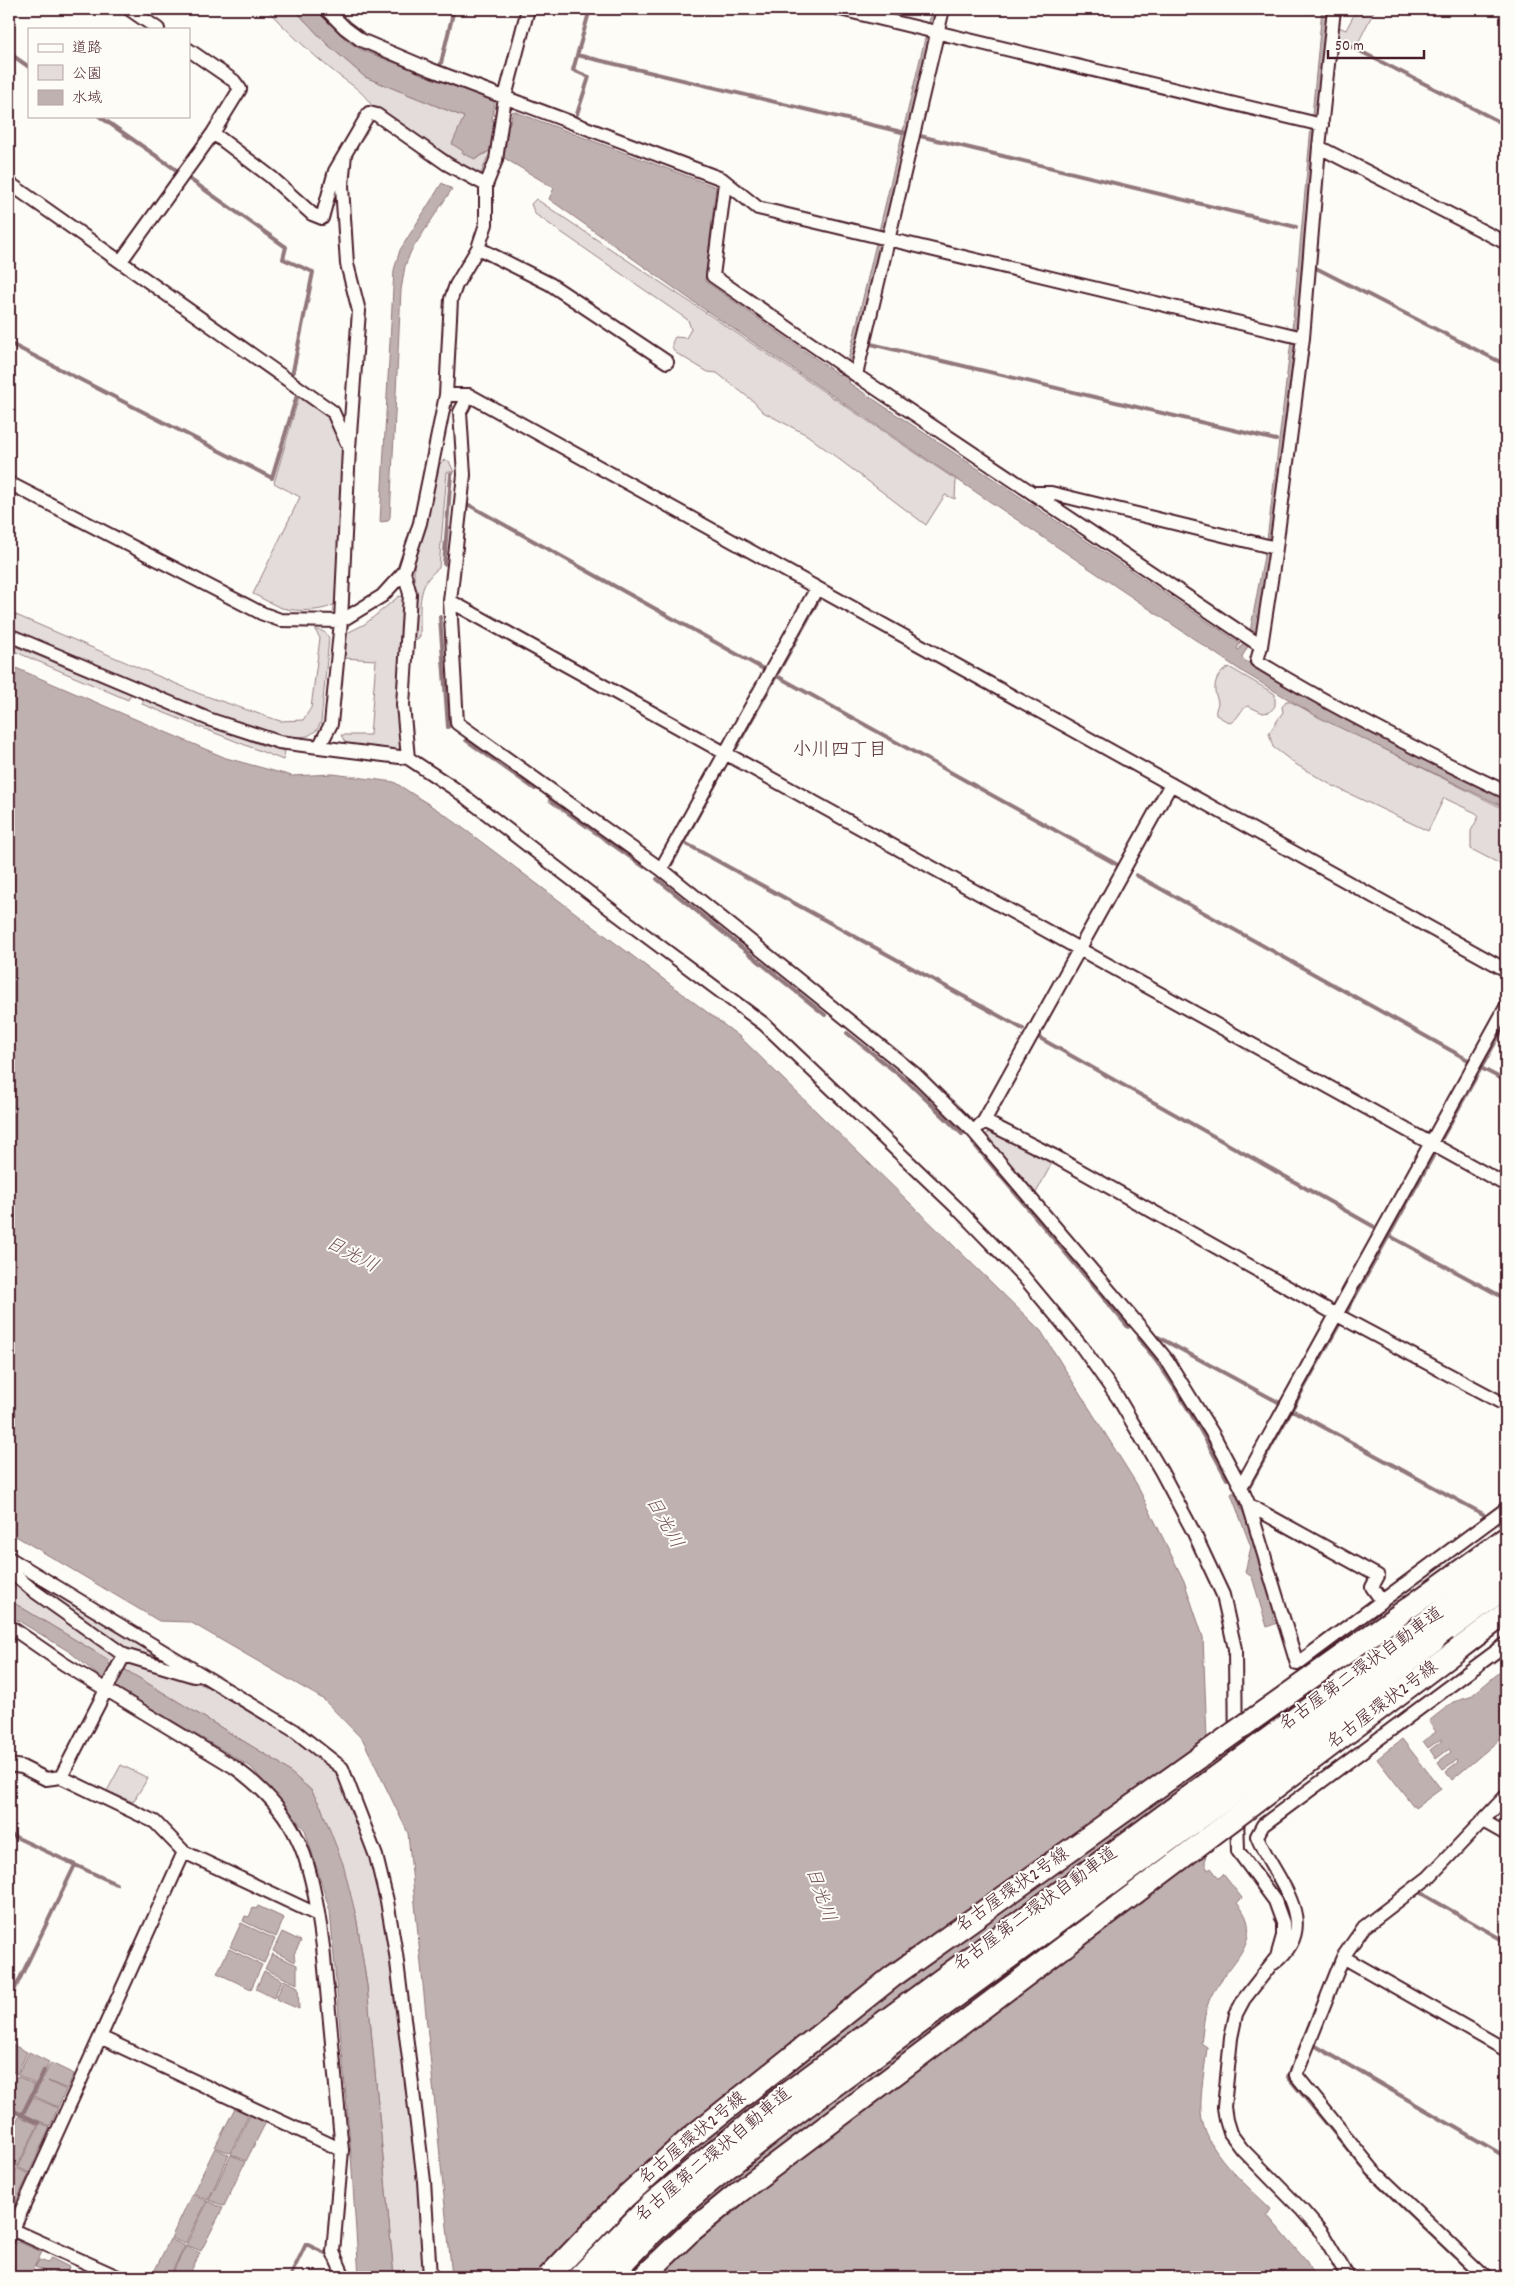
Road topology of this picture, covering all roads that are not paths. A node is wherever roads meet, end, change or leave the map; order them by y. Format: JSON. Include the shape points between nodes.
{"nodes":[{"id":1,"x":129,"y":9,"type":"edge"},
{"id":2,"x":326,"y":9,"type":"edge"},
{"id":3,"x":528,"y":9,"type":"edge"},
{"id":4,"x":840,"y":9,"type":"edge"},
{"id":5,"x":943,"y":9,"type":"edge"},
{"id":6,"x":1334,"y":9,"type":"edge"},
{"id":7,"x":157,"y":28,"type":"edge"},
{"id":8,"x":932,"y":30,"type":"junction"},
{"id":9,"x":190,"y":51,"type":"edge"},
{"id":10,"x":505,"y":97,"type":"junction"},
{"id":11,"x":1315,"y":123,"type":"junction"},
{"id":12,"x":213,"y":133,"type":"junction"},
{"id":13,"x":1319,"y":147,"type":"junction"},
{"id":14,"x":345,"y":154,"type":"junction"},
{"id":15,"x":9,"y":183,"type":"edge"},
{"id":16,"x":725,"y":183,"type":"junction"},
{"id":17,"x":486,"y":185,"type":"junction"},
{"id":18,"x":888,"y":239,"type":"junction"},
{"id":19,"x":1506,"y":243,"type":"edge"},
{"id":20,"x":478,"y":248,"type":"junction"},
{"id":21,"x":121,"y":261,"type":"junction"},
{"id":22,"x":1303,"y":338,"type":"junction"},
{"id":23,"x":667,"y":362,"type":"dead end"},
{"id":24,"x":856,"y":375,"type":"junction"},
{"id":25,"x":446,"y":395,"type":"junction"},
{"id":26,"x":469,"y":395,"type":"junction"},
{"id":27,"x":349,"y":448,"type":"junction"},
{"id":28,"x":9,"y":483,"type":"edge"},
{"id":29,"x":1032,"y":493,"type":"junction"},
{"id":30,"x":1270,"y":547,"type":"junction"},
{"id":31,"x":404,"y":572,"type":"junction"},
{"id":32,"x":817,"y":588,"type":"junction"},
{"id":33,"x":450,"y":601,"type":"junction"},
{"id":34,"x":341,"y":621,"type":"junction"},
{"id":35,"x":9,"y":635,"type":"edge"},
{"id":36,"x":1254,"y":641,"type":"junction"},
{"id":37,"x":319,"y":747,"type":"junction"},
{"id":38,"x":726,"y":752,"type":"junction"},
{"id":39,"x":408,"y":758,"type":"junction"},
{"id":40,"x":1170,"y":784,"type":"junction"},
{"id":41,"x":1506,"y":792,"type":"edge"},
{"id":42,"x":661,"y":869,"type":"junction"},
{"id":43,"x":1080,"y":949,"type":"junction"},
{"id":44,"x":1506,"y":970,"type":"edge"},
{"id":45,"x":1506,"y":1007,"type":"edge"},
{"id":46,"x":984,"y":1120,"type":"junction"},
{"id":47,"x":973,"y":1131,"type":"junction"},
{"id":48,"x":1432,"y":1144,"type":"junction"},
{"id":49,"x":1506,"y":1185,"type":"edge"},
{"id":50,"x":1336,"y":1314,"type":"junction"},
{"id":51,"x":1506,"y":1405,"type":"edge"},
{"id":52,"x":1241,"y":1487,"type":"junction"},
{"id":53,"x":1248,"y":1505,"type":"junction"},
{"id":54,"x":1506,"y":1509,"type":"edge"},
{"id":55,"x":1506,"y":1538,"type":"edge"},
{"id":56,"x":9,"y":1558,"type":"edge"},
{"id":57,"x":1506,"y":1562,"type":"edge"},
{"id":58,"x":9,"y":1570,"type":"edge"},
{"id":59,"x":1506,"y":1585,"type":"edge"},
{"id":60,"x":1382,"y":1601,"type":"junction"},
{"id":61,"x":1506,"y":1613,"type":"edge"},
{"id":62,"x":9,"y":1626,"type":"edge"},
{"id":63,"x":1506,"y":1644,"type":"edge"},
{"id":64,"x":122,"y":1659,"type":"junction"},
{"id":65,"x":212,"y":1681,"type":"junction"},
{"id":66,"x":107,"y":1687,"type":"junction"},
{"id":67,"x":10,"y":1769,"type":"edge"},
{"id":68,"x":61,"y":1778,"type":"junction"},
{"id":69,"x":1506,"y":1796,"type":"edge"},
{"id":70,"x":1483,"y":1820,"type":"junction"},
{"id":71,"x":1506,"y":1834,"type":"edge"},
{"id":72,"x":184,"y":1852,"type":"junction"},
{"id":73,"x":318,"y":1914,"type":"junction"},
{"id":74,"x":1343,"y":1957,"type":"junction"},
{"id":75,"x":1269,"y":1967,"type":"junction"},
{"id":76,"x":100,"y":2037,"type":"junction"},
{"id":77,"x":1506,"y":2050,"type":"edge"},
{"id":78,"x":342,"y":2150,"type":"junction"},
{"id":79,"x":10,"y":2231,"type":"edge"},
{"id":80,"x":429,"y":2275,"type":"edge"},
{"id":81,"x":118,"y":2277,"type":"edge"},
{"id":82,"x":344,"y":2277,"type":"edge"},
{"id":83,"x":548,"y":2277,"type":"edge"},
{"id":84,"x":581,"y":2277,"type":"edge"},
{"id":85,"x":608,"y":2277,"type":"edge"},
{"id":86,"x":643,"y":2277,"type":"edge"},
{"id":87,"x":1348,"y":2277,"type":"edge"},
{"id":88,"x":1485,"y":2277,"type":"edge"}],
"edges":[{"from":1,"to":7,"type":"street"},
{"from":2,"to":10,"type":"street","via":[[361,40]]},
{"from":3,"to":10,"type":"street"},
{"from":4,"to":8,"type":"street"},
{"from":5,"to":8,"type":"street"},
{"from":6,"to":11,"type":"street"},
{"from":8,"to":11,"type":"street"},
{"from":8,"to":18,"type":"street"},
{"from":9,"to":12,"type":"street","via":[[240,89]]},
{"from":10,"to":16,"type":"street","via":[[722,179]]},
{"from":10,"to":17,"type":"street","via":[[496,160]]},
{"from":11,"to":13,"type":"street"},
{"from":12,"to":14,"type":"street","via":[[271,176],[312,214],[322,218],[335,171]]},
{"from":12,"to":21,"type":"street"},
{"from":13,"to":19,"type":"street"},
{"from":13,"to":22,"type":"street"},
{"from":14,"to":17,"type":"street","via":[[370,113],[447,164]]},
{"from":14,"to":27,"type":"street","via":[[342,186],[347,264],[359,311]]},
{"from":15,"to":21,"type":"street"},
{"from":16,"to":18,"type":"street","via":[[758,208]]},
{"from":16,"to":24,"type":"street","via":[[714,276]]},
{"from":17,"to":20,"type":"street","via":[[486,224]]},
{"from":18,"to":22,"type":"street"},
{"from":18,"to":24,"type":"street"},
{"from":20,"to":23,"type":"street","via":[[550,284]]},
{"from":20,"to":25,"type":"street","via":[[451,299]]},
{"from":21,"to":27,"type":"street","via":[[333,412]]},
{"from":22,"to":30,"type":"street"},
{"from":24,"to":29,"type":"street"},
{"from":25,"to":26,"type":"street"},
{"from":25,"to":31,"type":"street","via":[[420,522]]},
{"from":26,"to":32,"type":"street"},
{"from":26,"to":33,"type":"street","via":[[460,412],[464,475]]},
{"from":27,"to":34,"type":"street"},
{"from":28,"to":34,"type":"street","via":[[261,613],[280,620]]},
{"from":29,"to":30,"type":"street","via":[[1050,493]]},
{"from":29,"to":36,"type":"street"},
{"from":30,"to":36,"type":"street"},
{"from":31,"to":34,"type":"street","via":[[382,596]]},
{"from":31,"to":39,"type":"street","via":[[410,594],[403,705]]},
{"from":32,"to":38,"type":"street"},
{"from":32,"to":40,"type":"street"},
{"from":33,"to":38,"type":"street"},
{"from":33,"to":42,"type":"street","via":[[457,723]]},
{"from":34,"to":37,"type":"street","via":[[331,724]]},
{"from":35,"to":37,"type":"street","via":[[211,720],[279,742]]},
{"from":36,"to":41,"type":"street","via":[[1257,661],[1300,688]]},
{"from":37,"to":39,"type":"street"},
{"from":38,"to":42,"type":"street"},
{"from":38,"to":43,"type":"street"},
{"from":39,"to":75,"type":"street","via":[[455,789],[764,1024],[990,1242],[1082,1347],[1118,1398],[1162,1471],[1223,1595],[1235,1649],[1238,1851],[1275,1901],[1283,1923],[1284,1936]]},
{"from":40,"to":43,"type":"street"},
{"from":40,"to":44,"type":"street"},
{"from":42,"to":47,"type":"street","via":[[914,1074]]},
{"from":43,"to":46,"type":"street"},
{"from":43,"to":48,"type":"street"},
{"from":45,"to":48,"type":"street"},
{"from":46,"to":47,"type":"street"},
{"from":46,"to":50,"type":"street"},
{"from":47,"to":52,"type":"street","via":[[1167,1360]]},
{"from":48,"to":49,"type":"street"},
{"from":48,"to":50,"type":"street"},
{"from":50,"to":51,"type":"street"},
{"from":50,"to":52,"type":"street"},
{"from":52,"to":53,"type":"street"},
{"from":53,"to":60,"type":"street","via":[[1378,1576],[1372,1587]]},
{"from":53,"to":60,"type":"street","via":[[1297,1664]]},
{"from":54,"to":60,"type":"street"},
{"from":55,"to":83,"type":"highway","name":"名古屋環状2号線","bridge":true,"via":[[892,1976],[690,2138],[624,2198]]},
{"from":56,"to":65,"type":"street"},
{"from":57,"to":84,"type":"highway","name":"名古屋第二環状自動車道","bridge":true,"via":[[783,2098],[652,2205]]},
{"from":58,"to":64,"type":"street"},
{"from":59,"to":85,"type":"highway","name":"名古屋第二環状自動車道","bridge":true,"via":[[1282,1756],[793,2114],[667,2218]]},
{"from":61,"to":86,"type":"highway","name":"名古屋環状2号線","bridge":true,"via":[[739,2192]]},
{"from":62,"to":66,"type":"street"},
{"from":63,"to":75,"type":"street","via":[[1263,1826],[1257,1836],[1295,1908],[1288,1953]]},
{"from":64,"to":65,"type":"street"},
{"from":64,"to":66,"type":"street"},
{"from":65,"to":80,"type":"street","via":[[294,1731],[342,1768],[376,1856],[396,1954],[424,2181]]},
{"from":66,"to":68,"type":"street"},
{"from":66,"to":73,"type":"street","via":[[252,1780],[286,1819],[298,1840]]},
{"from":67,"to":68,"type":"street","via":[[22,1767],[46,1779]]},
{"from":68,"to":72,"type":"street","via":[[155,1822]]},
{"from":69,"to":70,"type":"street"},
{"from":70,"to":71,"type":"street"},
{"from":70,"to":74,"type":"street","via":[[1429,1878],[1364,1927]]},
{"from":72,"to":73,"type":"street"},
{"from":72,"to":76,"type":"street"},
{"from":73,"to":78,"type":"street"},
{"from":74,"to":77,"type":"street"},
{"from":74,"to":88,"type":"street","via":[[1296,2075],[1373,2170]]},
{"from":75,"to":87,"type":"street","via":[[1236,2014],[1224,2107],[1226,2120],[1230,2133],[1242,2150],[1322,2233]]},
{"from":76,"to":78,"type":"street"},
{"from":76,"to":79,"type":"street"},
{"from":78,"to":82,"type":"street","via":[[333,2252]]},
{"from":79,"to":81,"type":"street"}]}
